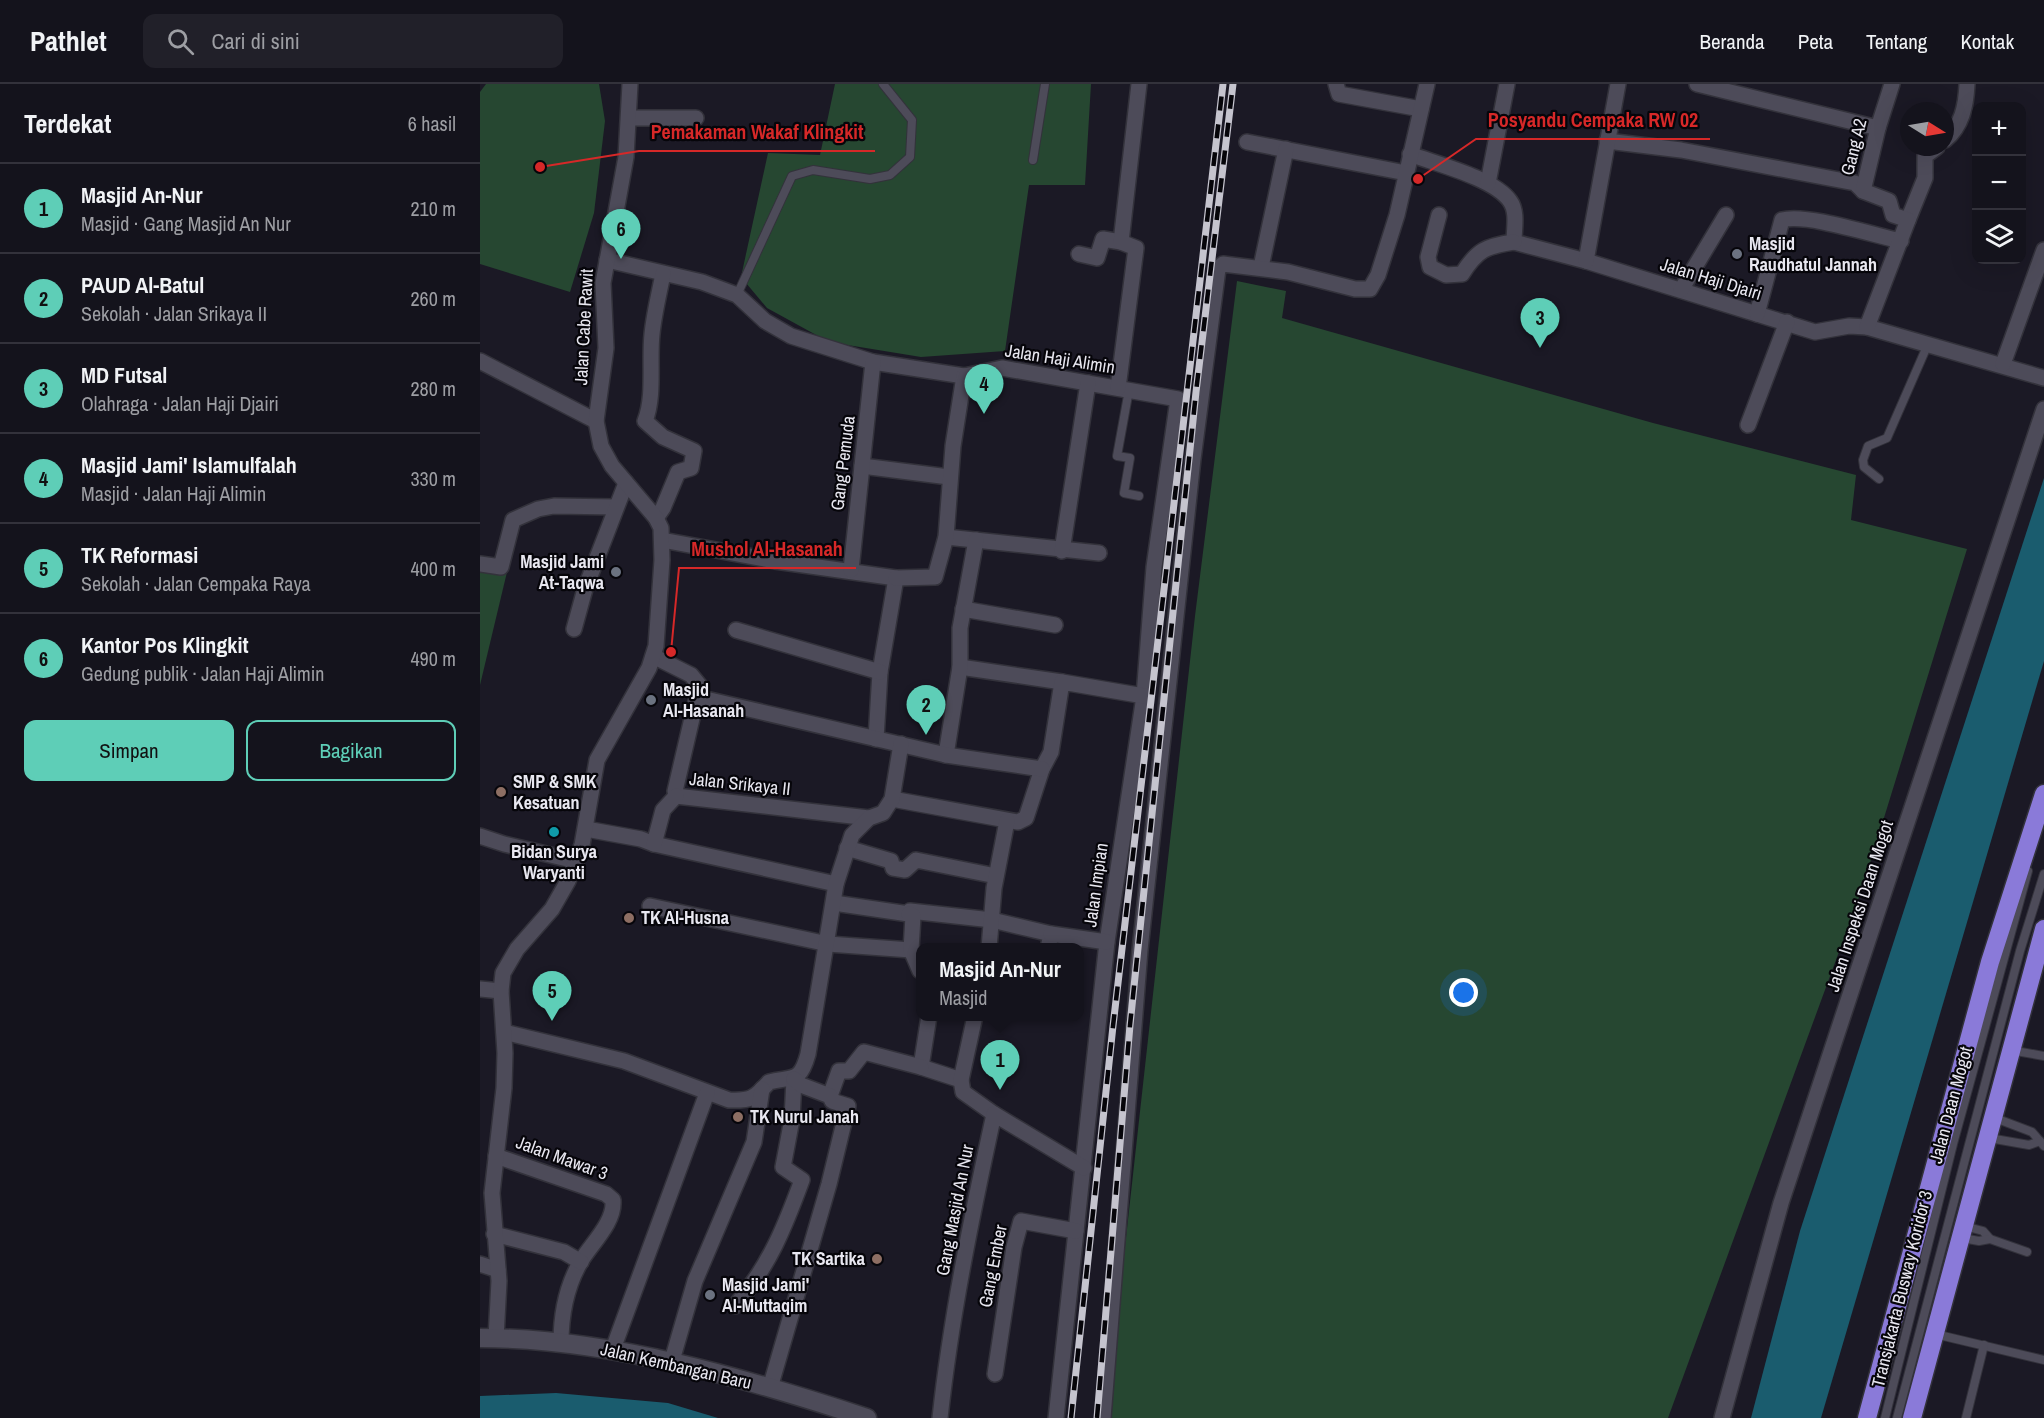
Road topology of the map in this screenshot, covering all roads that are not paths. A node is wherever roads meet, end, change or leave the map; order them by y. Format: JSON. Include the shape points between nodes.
{"nodes":[{"id":1,"x":630,"y":84,"type":"edge"},
{"id":2,"x":884,"y":84,"type":"edge"},
{"id":3,"x":1045,"y":84,"type":"edge"},
{"id":4,"x":1139,"y":84,"type":"edge"},
{"id":5,"x":1336,"y":84,"type":"edge"},
{"id":6,"x":1427,"y":84,"type":"edge"},
{"id":7,"x":1508,"y":84,"type":"edge"},
{"id":8,"x":1618,"y":84,"type":"edge"},
{"id":9,"x":1697,"y":84,"type":"edge"},
{"id":10,"x":1892,"y":84,"type":"edge"},
{"id":11,"x":1967,"y":84,"type":"edge"},
{"id":12,"x":1421,"y":109,"type":"junction"},
{"id":13,"x":630,"y":118,"type":"junction"},
{"id":14,"x":696,"y":118,"type":"dead end"},
{"id":15,"x":1878,"y":128,"type":"junction"},
{"id":16,"x":1954,"y":133,"type":"edge"},
{"id":17,"x":1607,"y":141,"type":"junction"},
{"id":18,"x":1247,"y":142,"type":"dead end"},
{"id":19,"x":1286,"y":149,"type":"junction"},
{"id":20,"x":1410,"y":154,"type":"junction"},
{"id":21,"x":1926,"y":156,"type":"edge"},
{"id":22,"x":1034,"y":160,"type":"dead end"},
{"id":23,"x":1406,"y":173,"type":"junction"},
{"id":24,"x":1488,"y":183,"type":"junction"},
{"id":25,"x":1863,"y":191,"type":"junction"},
{"id":26,"x":1439,"y":215,"type":"dead end"},
{"id":27,"x":1726,"y":215,"type":"dead end"},
{"id":28,"x":1908,"y":220,"type":"junction"},
{"id":29,"x":1121,"y":242,"type":"junction"},
{"id":30,"x":1514,"y":242,"type":"junction"},
{"id":31,"x":1901,"y":242,"type":"junction"},
{"id":32,"x":2044,"y":250,"type":"edge"},
{"id":33,"x":1079,"y":254,"type":"dead end"},
{"id":34,"x":606,"y":260,"type":"junction"},
{"id":35,"x":1586,"y":261,"type":"junction"},
{"id":36,"x":1261,"y":267,"type":"junction"},
{"id":37,"x":663,"y":274,"type":"junction"},
{"id":38,"x":1681,"y":290,"type":"junction"},
{"id":39,"x":737,"y":295,"type":"junction"},
{"id":40,"x":1757,"y":314,"type":"junction"},
{"id":41,"x":1788,"y":322,"type":"junction"},
{"id":42,"x":1867,"y":327,"type":"junction"},
{"id":43,"x":1928,"y":344,"type":"junction"},
{"id":44,"x":480,"y":361,"type":"edge"},
{"id":45,"x":873,"y":362,"type":"junction"},
{"id":46,"x":2003,"y":364,"type":"junction"},
{"id":47,"x":964,"y":376,"type":"junction"},
{"id":48,"x":2044,"y":378,"type":"edge"},
{"id":49,"x":1088,"y":383,"type":"junction"},
{"id":50,"x":1123,"y":389,"type":"junction"},
{"id":51,"x":1201,"y":392,"type":"junction"},
{"id":52,"x":1175,"y":399,"type":"junction"},
{"id":53,"x":2044,"y":409,"type":"edge"},
{"id":54,"x":596,"y":421,"type":"junction"},
{"id":55,"x":1748,"y":425,"type":"dead end"},
{"id":56,"x":862,"y":466,"type":"junction"},
{"id":57,"x":949,"y":477,"type":"junction"},
{"id":58,"x":1879,"y":479,"type":"dead end"},
{"id":59,"x":626,"y":483,"type":"junction"},
{"id":60,"x":1139,"y":496,"type":"dead end"},
{"id":61,"x":616,"y":507,"type":"junction"},
{"id":62,"x":656,"y":518,"type":"junction"},
{"id":63,"x":946,"y":537,"type":"junction"},
{"id":64,"x":662,"y":540,"type":"junction"},
{"id":65,"x":976,"y":540,"type":"junction"},
{"id":66,"x":1062,"y":550,"type":"junction"},
{"id":67,"x":1099,"y":553,"type":"dead end"},
{"id":68,"x":480,"y":564,"type":"edge"},
{"id":69,"x":851,"y":570,"type":"junction"},
{"id":70,"x":896,"y":578,"type":"junction"},
{"id":71,"x":963,"y":609,"type":"junction"},
{"id":72,"x":1055,"y":625,"type":"dead end"},
{"id":73,"x":574,"y":629,"type":"dead end"},
{"id":74,"x":736,"y":630,"type":"dead end"},
{"id":75,"x":653,"y":656,"type":"junction"},
{"id":76,"x":960,"y":667,"type":"junction"},
{"id":77,"x":880,"y":672,"type":"junction"},
{"id":78,"x":1062,"y":682,"type":"junction"},
{"id":79,"x":1144,"y":696,"type":"junction"},
{"id":80,"x":698,"y":697,"type":"junction"},
{"id":81,"x":876,"y":738,"type":"junction"},
{"id":82,"x":901,"y":744,"type":"junction"},
{"id":83,"x":946,"y":755,"type":"junction"},
{"id":84,"x":1042,"y":769,"type":"junction"},
{"id":85,"x":2044,"y":794,"type":"edge"},
{"id":86,"x":676,"y":796,"type":"junction"},
{"id":87,"x":892,"y":799,"type":"junction"},
{"id":88,"x":869,"y":818,"type":"junction"},
{"id":89,"x":2044,"y":820,"type":"edge"},
{"id":90,"x":1007,"y":821,"type":"junction"},
{"id":91,"x":586,"y":828,"type":"junction"},
{"id":92,"x":480,"y":836,"type":"edge"},
{"id":93,"x":654,"y":844,"type":"junction"},
{"id":94,"x":847,"y":848,"type":"junction"},
{"id":95,"x":576,"y":861,"type":"junction"},
{"id":96,"x":2044,"y":874,"type":"edge"},
{"id":97,"x":996,"y":876,"type":"junction"},
{"id":98,"x":836,"y":884,"type":"junction"},
{"id":99,"x":834,"y":903,"type":"junction"},
{"id":100,"x":650,"y":906,"type":"dead end"},
{"id":101,"x":909,"y":914,"type":"junction"},
{"id":102,"x":992,"y":920,"type":"junction"},
{"id":103,"x":2044,"y":929,"type":"edge"},
{"id":104,"x":1049,"y":941,"type":"edge"},
{"id":105,"x":1107,"y":942,"type":"junction"},
{"id":106,"x":990,"y":943,"type":"edge"},
{"id":107,"x":828,"y":944,"type":"junction"},
{"id":108,"x":911,"y":950,"type":"junction"},
{"id":109,"x":916,"y":960,"type":"edge"},
{"id":110,"x":2039,"y":961,"type":"edge"},
{"id":111,"x":480,"y":989,"type":"edge"},
{"id":112,"x":501,"y":991,"type":"junction"},
{"id":113,"x":928,"y":1021,"type":"edge"},
{"id":114,"x":974,"y":1021,"type":"edge"},
{"id":115,"x":504,"y":1032,"type":"junction"},
{"id":116,"x":2010,"y":1050,"type":"junction"},
{"id":117,"x":2044,"y":1056,"type":"edge"},
{"id":118,"x":921,"y":1067,"type":"junction"},
{"id":119,"x":794,"y":1079,"type":"junction"},
{"id":120,"x":961,"y":1080,"type":"junction"},
{"id":121,"x":762,"y":1089,"type":"junction"},
{"id":122,"x":707,"y":1093,"type":"junction"},
{"id":123,"x":830,"y":1096,"type":"junction"},
{"id":124,"x":994,"y":1114,"type":"junction"},
{"id":125,"x":1992,"y":1117,"type":"junction"},
{"id":126,"x":1987,"y":1137,"type":"junction"},
{"id":127,"x":2042,"y":1143,"type":"edge"},
{"id":128,"x":496,"y":1156,"type":"junction"},
{"id":129,"x":1084,"y":1168,"type":"junction"},
{"id":130,"x":1076,"y":1231,"type":"junction"},
{"id":131,"x":1962,"y":1232,"type":"junction"},
{"id":132,"x":494,"y":1234,"type":"junction"},
{"id":133,"x":1990,"y":1239,"type":"junction"},
{"id":134,"x":2027,"y":1252,"type":"dead end"},
{"id":135,"x":580,"y":1262,"type":"junction"},
{"id":136,"x":480,"y":1264,"type":"edge"},
{"id":137,"x":498,"y":1270,"type":"junction"},
{"id":138,"x":735,"y":1306,"type":"dead end"},
{"id":139,"x":1935,"y":1334,"type":"junction"},
{"id":140,"x":488,"y":1338,"type":"edge"},
{"id":141,"x":561,"y":1342,"type":"junction"},
{"id":142,"x":1984,"y":1345,"type":"junction"},
{"id":143,"x":613,"y":1349,"type":"junction"},
{"id":144,"x":2044,"y":1360,"type":"edge"},
{"id":145,"x":671,"y":1364,"type":"junction"},
{"id":146,"x":995,"y":1374,"type":"dead end"},
{"id":147,"x":770,"y":1388,"type":"junction"},
{"id":148,"x":867,"y":1418,"type":"edge"},
{"id":149,"x":940,"y":1418,"type":"edge"},
{"id":150,"x":1056,"y":1418,"type":"edge"},
{"id":151,"x":1103,"y":1418,"type":"edge"},
{"id":152,"x":1722,"y":1418,"type":"edge"},
{"id":153,"x":1867,"y":1418,"type":"edge"},
{"id":154,"x":1885,"y":1418,"type":"edge"},
{"id":155,"x":1897,"y":1418,"type":"edge"},
{"id":156,"x":1912,"y":1418,"type":"edge"},
{"id":157,"x":1966,"y":1418,"type":"edge"}],
"edges":[{"from":1,"to":13,"type":"street","name":"Jalan Cabe Rawit"},
{"from":2,"to":39,"type":"lane","via":[[912,120],[910,157],[890,175],[870,179],[813,170],[792,176]]},
{"from":3,"to":22,"type":"lane"},
{"from":4,"to":29,"type":"street"},
{"from":5,"to":12,"type":"street","via":[[1338,94]]},
{"from":6,"to":12,"type":"street"},
{"from":7,"to":24,"type":"street"},
{"from":8,"to":17,"type":"street"},
{"from":9,"to":15,"type":"street"},
{"from":10,"to":15,"type":"street","name":"Gang A2"},
{"from":11,"to":16,"type":"street"},
{"from":12,"to":20,"type":"street"},
{"from":13,"to":14,"type":"street"},
{"from":13,"to":34,"type":"street","name":"Jalan Cabe Rawit"},
{"from":15,"to":25,"type":"street","name":"Gang A2"},
{"from":17,"to":25,"type":"street","via":[[1681,150],[1855,183]]},
{"from":17,"to":35,"type":"street"},
{"from":18,"to":19,"type":"street"},
{"from":19,"to":23,"type":"street"},
{"from":19,"to":36,"type":"street"},
{"from":20,"to":23,"type":"street"},
{"from":20,"to":24,"type":"street"},
{"from":21,"to":28,"type":"street","via":[[1925,178]]},
{"from":23,"to":36,"type":"street","via":[[1381,265],[1370,289]]},
{"from":24,"to":30,"type":"street","via":[[1510,200],[1515,214]]},
{"from":25,"to":28,"type":"street","name":"Gang A2","via":[[1889,201],[1893,215]]},
{"from":26,"to":30,"type":"street","via":[[1428,257],[1430,267],[1446,275],[1462,274],[1473,256],[1492,245]]},
{"from":27,"to":38,"type":"street"},
{"from":28,"to":31,"type":"street"},
{"from":29,"to":33,"type":"street","via":[[1102,239],[1097,258]]},
{"from":29,"to":50,"type":"street","via":[[1136,248]]},
{"from":30,"to":35,"type":"street","name":"Jalan Haji Djairi"},
{"from":31,"to":40,"type":"street","via":[[1825,223],[1782,220]]},
{"from":31,"to":42,"type":"street"},
{"from":32,"to":46,"type":"street"},
{"from":34,"to":37,"type":"street","name":"Jalan Haji Alimin"},
{"from":34,"to":54,"type":"street","name":"Jalan Cabe Rawit","via":[[605,364]]},
{"from":35,"to":38,"type":"street","name":"Jalan Haji Djairi"},
{"from":36,"to":51,"type":"street","via":[[1219,267]]},
{"from":37,"to":39,"type":"street","name":"Jalan Haji Alimin"},
{"from":37,"to":62,"type":"street","via":[[652,332],[651,406],[645,421],[663,437],[694,451],[691,468],[678,472]]},
{"from":38,"to":40,"type":"street","name":"Jalan Haji Djairi"},
{"from":39,"to":45,"type":"street","name":"Jalan Haji Alimin","via":[[765,321],[791,336]]},
{"from":40,"to":41,"type":"street","name":"Jalan Haji Djairi"},
{"from":41,"to":42,"type":"street","name":"Jalan Haji Djairi","via":[[1815,332]]},
{"from":41,"to":55,"type":"street"},
{"from":42,"to":43,"type":"street","name":"Jalan Haji Djairi"},
{"from":43,"to":46,"type":"street","name":"Jalan Haji Djairi"},
{"from":43,"to":58,"type":"lane","via":[[1887,438],[1868,446],[1864,467]]},
{"from":44,"to":54,"type":"street"},
{"from":45,"to":47,"type":"street","name":"Jalan Haji Alimin"},
{"from":45,"to":56,"type":"street","name":"Gang Pemuda"},
{"from":46,"to":48,"type":"street","name":"Jalan Haji Djairi"},
{"from":47,"to":49,"type":"street","name":"Jalan Haji Alimin","via":[[1002,368]]},
{"from":47,"to":57,"type":"street"},
{"from":49,"to":50,"type":"street","name":"Jalan Haji Alimin"},
{"from":49,"to":66,"type":"street"},
{"from":50,"to":52,"type":"street","name":"Jalan Haji Alimin"},
{"from":50,"to":60,"type":"lane","via":[[1117,456],[1130,458],[1124,493]]},
{"from":51,"to":52,"type":"street"},
{"from":51,"to":151,"type":"street","via":[[1140,950]]},
{"from":52,"to":79,"type":"street","name":"Jalan Impian","via":[[1154,567]]},
{"from":53,"to":152,"type":"street","name":"Jalan Inspeksi Daan Mogot","via":[[1781,1203]]},
{"from":54,"to":59,"type":"street","name":"Jalan Cabe Rawit","via":[[601,446]]},
{"from":56,"to":57,"type":"street"},
{"from":56,"to":69,"type":"street","name":"Gang Pemuda"},
{"from":57,"to":63,"type":"street"},
{"from":59,"to":61,"type":"street"},
{"from":59,"to":62,"type":"street","name":"Jalan Cabe Rawit"},
{"from":61,"to":68,"type":"street","via":[[538,509],[513,520],[501,567]]},
{"from":61,"to":73,"type":"street"},
{"from":62,"to":64,"type":"street"},
{"from":63,"to":65,"type":"street"},
{"from":63,"to":70,"type":"street","via":[[935,577]]},
{"from":64,"to":69,"type":"street","via":[[775,561]]},
{"from":64,"to":75,"type":"street"},
{"from":65,"to":66,"type":"street"},
{"from":65,"to":71,"type":"street"},
{"from":66,"to":67,"type":"street"},
{"from":69,"to":70,"type":"street"},
{"from":70,"to":77,"type":"street"},
{"from":71,"to":72,"type":"street"},
{"from":71,"to":76,"type":"street"},
{"from":74,"to":77,"type":"street"},
{"from":75,"to":80,"type":"street","via":[[691,675],[700,686]]},
{"from":75,"to":91,"type":"street","via":[[597,760]]},
{"from":76,"to":78,"type":"street"},
{"from":76,"to":83,"type":"street"},
{"from":77,"to":81,"type":"street"},
{"from":78,"to":79,"type":"street"},
{"from":78,"to":84,"type":"street","via":[[1050,752]]},
{"from":79,"to":105,"type":"street","name":"Jalan Impian"},
{"from":80,"to":81,"type":"street"},
{"from":80,"to":86,"type":"street","name":"Jalan Srikaya II"},
{"from":81,"to":82,"type":"street"},
{"from":82,"to":83,"type":"street"},
{"from":82,"to":87,"type":"street"},
{"from":83,"to":84,"type":"street"},
{"from":84,"to":90,"type":"street","via":[[1026,818]]},
{"from":85,"to":153,"type":"highway","name":"Jalan Daan Mogot","via":[[1989,962]]},
{"from":86,"to":88,"type":"street","name":"Jalan Srikaya II"},
{"from":86,"to":93,"type":"street","via":[[663,810]]},
{"from":87,"to":88,"type":"street","via":[[883,813]]},
{"from":87,"to":90,"type":"street"},
{"from":88,"to":94,"type":"street","via":[[852,835]]},
{"from":89,"to":154,"type":"lane","name":"Transjakarta Busway Koridor 3","via":[[1953,1144]]},
{"from":90,"to":97,"type":"street"},
{"from":91,"to":93,"type":"street"},
{"from":91,"to":95,"type":"street"},
{"from":92,"to":95,"type":"street"},
{"from":93,"to":98,"type":"street"},
{"from":94,"to":97,"type":"street","via":[[891,861],[893,868],[905,870],[916,860]]},
{"from":94,"to":98,"type":"street"},
{"from":95,"to":112,"type":"street","via":[[552,909],[508,960]]},
{"from":96,"to":155,"type":"lane","name":"Transjakarta Busway Koridor 3"},
{"from":97,"to":102,"type":"street"},
{"from":98,"to":99,"type":"street"},
{"from":99,"to":101,"type":"street"},
{"from":99,"to":107,"type":"street"},
{"from":100,"to":107,"type":"street"},
{"from":101,"to":102,"type":"street","via":[[910,910]]},
{"from":101,"to":108,"type":"street","via":[[913,916]]},
{"from":102,"to":104,"type":"street"},
{"from":102,"to":106,"type":"street"},
{"from":103,"to":110,"type":"highway"},
{"from":104,"to":105,"type":"street"},
{"from":105,"to":129,"type":"street","name":"Jalan Impian"},
{"from":107,"to":108,"type":"street"},
{"from":107,"to":119,"type":"street","via":[[808,1054],[800,1075]]},
{"from":108,"to":109,"type":"street"},
{"from":110,"to":116,"type":"highway"},
{"from":111,"to":112,"type":"street"},
{"from":112,"to":115,"type":"street"},
{"from":113,"to":118,"type":"street"},
{"from":114,"to":120,"type":"street"},
{"from":115,"to":122,"type":"street","via":[[624,1061]]},
{"from":115,"to":128,"type":"street","via":[[504,1088]]},
{"from":116,"to":117,"type":"lane"},
{"from":116,"to":125,"type":"highway"},
{"from":118,"to":120,"type":"street"},
{"from":118,"to":123,"type":"street","via":[[864,1052],[849,1071],[839,1071]]},
{"from":119,"to":121,"type":"street","via":[[769,1082]]},
{"from":119,"to":123,"type":"street"},
{"from":119,"to":138,"type":"street","via":[[783,1167],[802,1180],[778,1243],[756,1281]]},
{"from":120,"to":124,"type":"street","via":[[965,1095]]},
{"from":121,"to":122,"type":"street","via":[[745,1101]]},
{"from":121,"to":145,"type":"street","via":[[754,1142],[695,1281]]},
{"from":122,"to":143,"type":"street"},
{"from":123,"to":147,"type":"street","via":[[832,1101],[848,1106]]},
{"from":124,"to":129,"type":"street"},
{"from":124,"to":149,"type":"street","name":"Gang Masjid An Nur","via":[[968,1236]]},
{"from":125,"to":126,"type":"highway"},
{"from":125,"to":127,"type":"lane","via":[[2032,1132]]},
{"from":126,"to":127,"type":"lane","via":[[2030,1145]]},
{"from":126,"to":131,"type":"highway"},
{"from":128,"to":132,"type":"street","via":[[492,1193]]},
{"from":128,"to":135,"type":"street","name":"Jalan Mawar 3","via":[[552,1173],[613,1200],[614,1207],[600,1236]]},
{"from":129,"to":130,"type":"street","name":"Jalan Impian"},
{"from":130,"to":146,"type":"street","name":"Gang Ember","via":[[1021,1221]]},
{"from":130,"to":150,"type":"street","name":"Jalan Impian"},
{"from":131,"to":133,"type":"lane","via":[[1979,1241]]},
{"from":131,"to":133,"type":"lane","via":[[1983,1231]]},
{"from":131,"to":139,"type":"highway"},
{"from":132,"to":135,"type":"street","via":[[564,1252]]},
{"from":132,"to":137,"type":"street"},
{"from":133,"to":134,"type":"lane"},
{"from":135,"to":141,"type":"street","via":[[564,1308]]},
{"from":136,"to":137,"type":"street"},
{"from":137,"to":140,"type":"street"},
{"from":139,"to":142,"type":"lane"},
{"from":139,"to":156,"type":"highway"},
{"from":140,"to":141,"type":"main road","name":"Jalan Kembangan Baru"},
{"from":141,"to":143,"type":"main road","name":"Jalan Kembangan Baru"},
{"from":142,"to":144,"type":"lane"},
{"from":142,"to":157,"type":"lane"},
{"from":143,"to":145,"type":"main road","name":"Jalan Kembangan Baru"},
{"from":145,"to":147,"type":"main road","name":"Jalan Kembangan Baru"},
{"from":147,"to":148,"type":"main road","name":"Jalan Kembangan Baru","via":[[846,1408]]}]}
